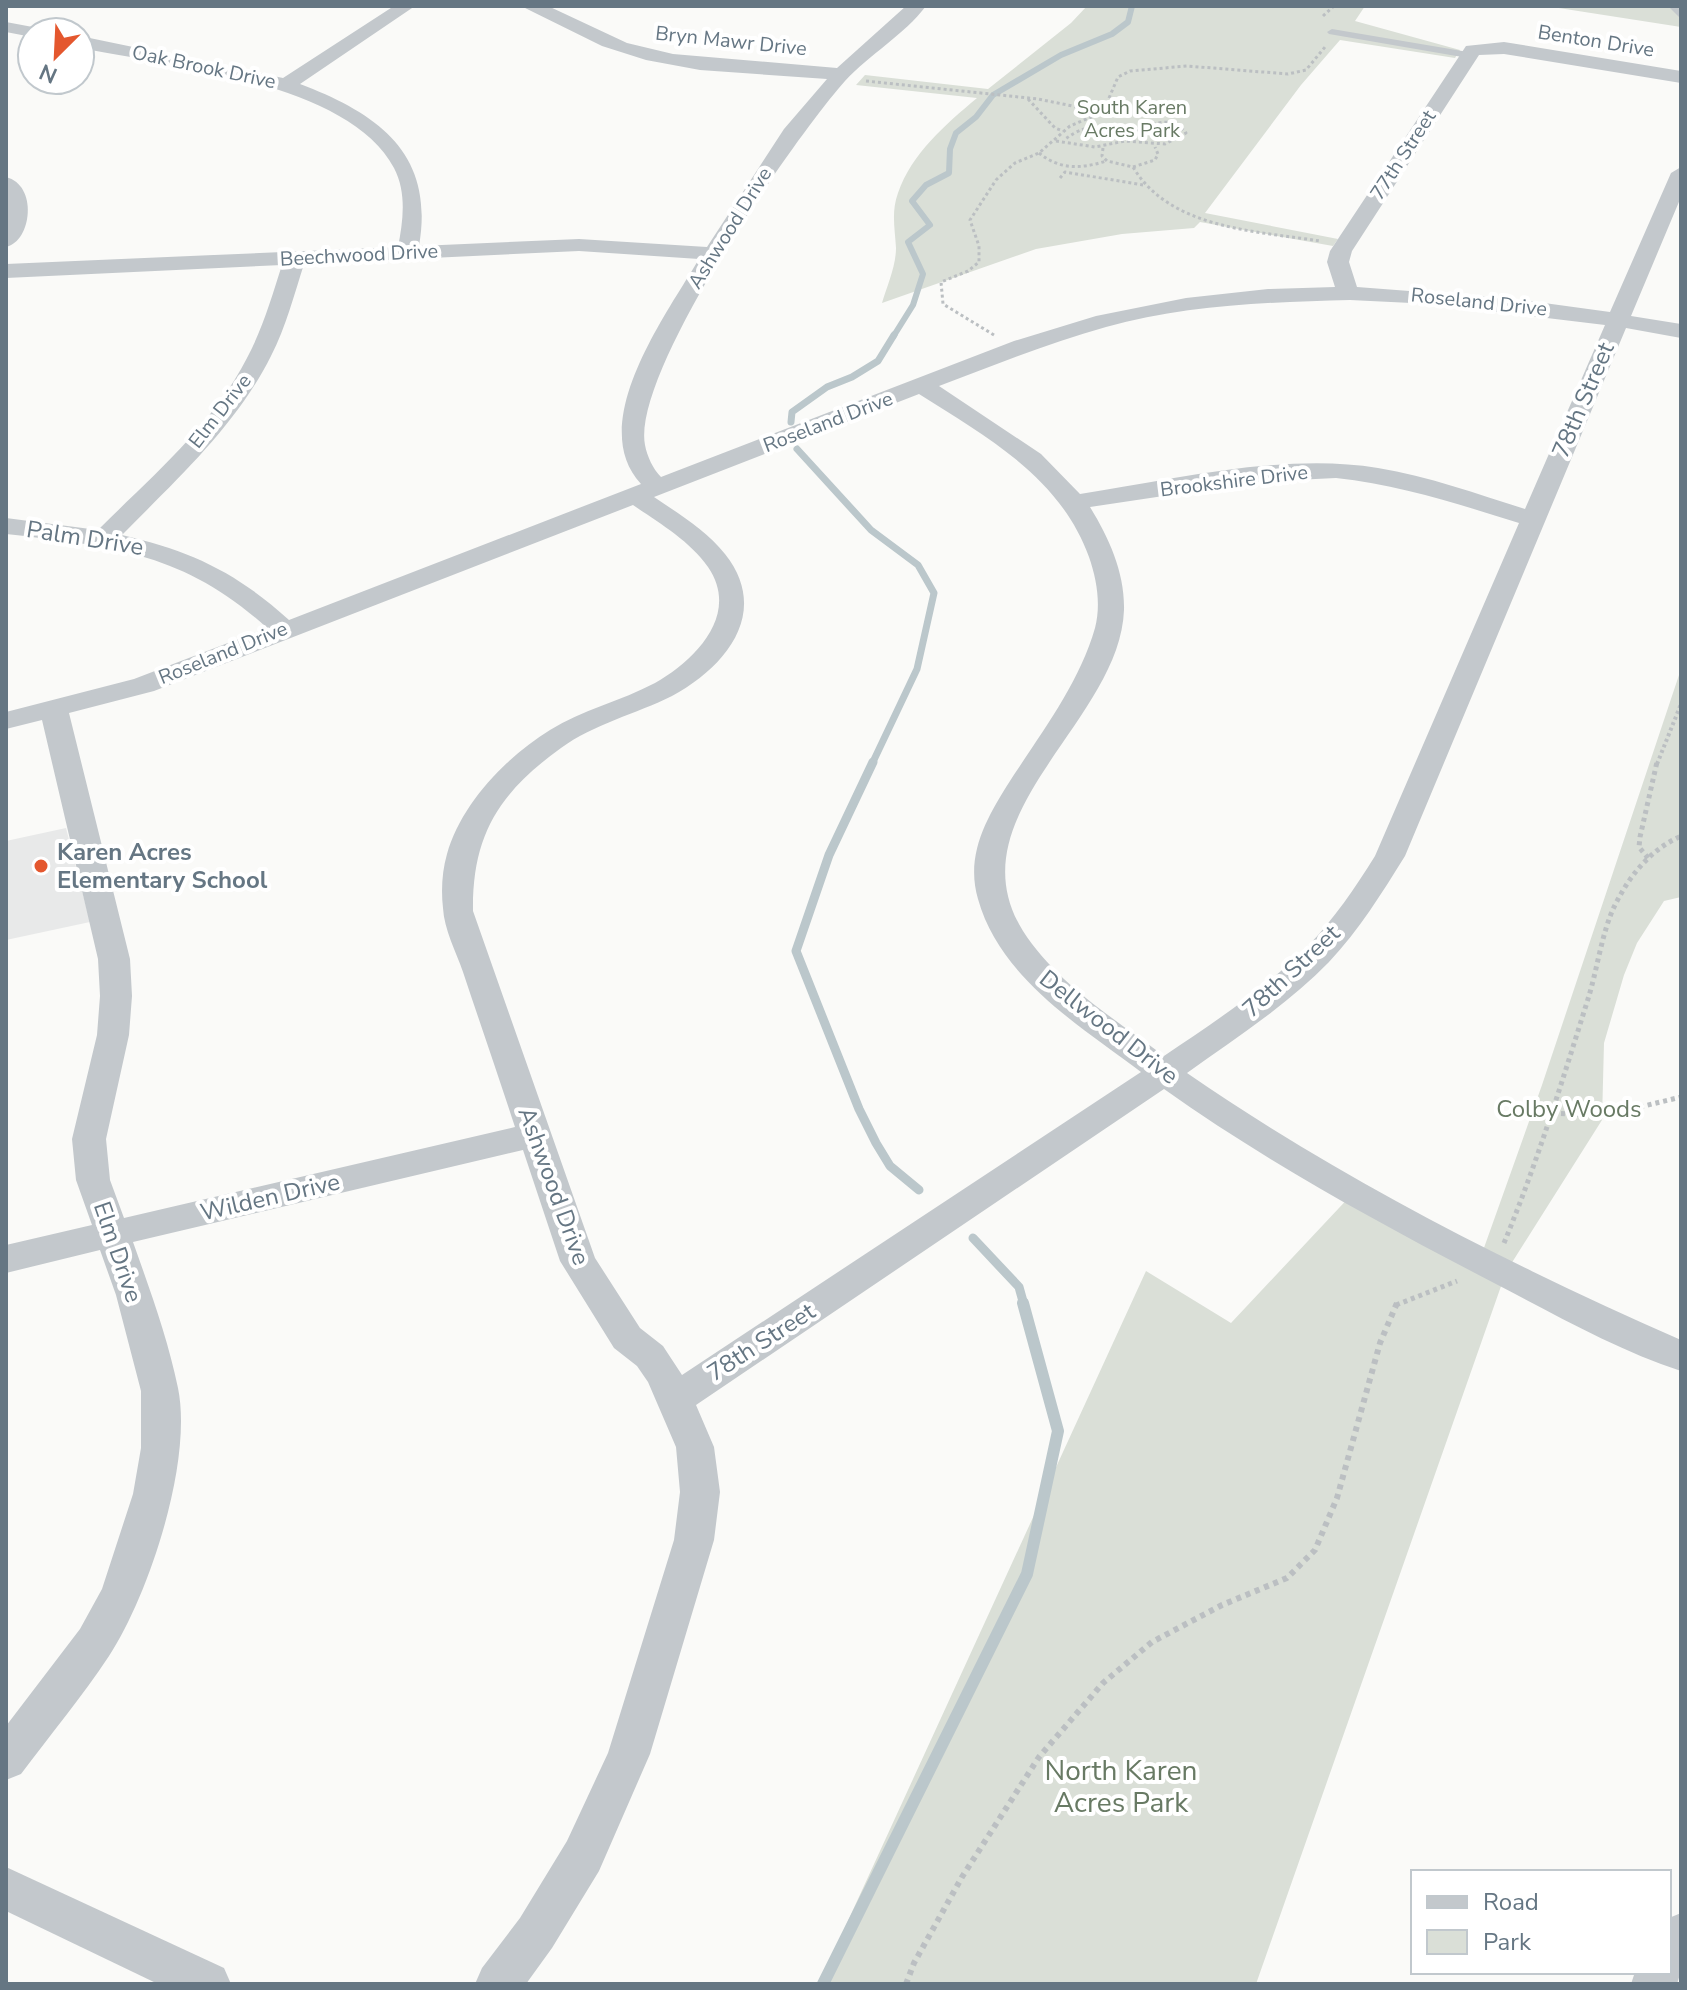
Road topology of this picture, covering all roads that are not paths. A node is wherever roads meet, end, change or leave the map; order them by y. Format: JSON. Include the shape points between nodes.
{"nodes":[{"id":1,"x":406,"y":6,"type":"edge"},
{"id":2,"x":530,"y":6,"type":"edge"},
{"id":3,"x":917,"y":6,"type":"edge"},
{"id":4,"x":1672,"y":6,"type":"edge"},
{"id":5,"x":1681,"y":16,"type":"edge"},
{"id":6,"x":1332,"y":32,"type":"road end"},
{"id":7,"x":96,"y":45,"type":"edge"},
{"id":8,"x":1468,"y":55,"type":"junction"},
{"id":9,"x":841,"y":74,"type":"junction"},
{"id":10,"x":1681,"y":77,"type":"edge"},
{"id":11,"x":286,"y":85,"type":"junction"},
{"id":12,"x":1681,"y":173,"type":"edge"},
{"id":13,"x":6,"y":183,"type":"edge"},
{"id":14,"x":6,"y":241,"type":"edge"},
{"id":15,"x":407,"y":253,"type":"junction"},
{"id":16,"x":713,"y":254,"type":"junction"},
{"id":17,"x":295,"y":258,"type":"junction"},
{"id":18,"x":6,"y":271,"type":"edge"},
{"id":19,"x":1348,"y":293,"type":"junction"},
{"id":20,"x":1617,"y":320,"type":"junction"},
{"id":21,"x":1681,"y":331,"type":"edge"},
{"id":22,"x":922,"y":386,"type":"junction"},
{"id":23,"x":646,"y":491,"type":"junction"},
{"id":24,"x":1075,"y":502,"type":"junction"},
{"id":25,"x":1533,"y":519,"type":"junction"},
{"id":26,"x":6,"y":526,"type":"edge"},
{"id":27,"x":104,"y":538,"type":"junction"},
{"id":28,"x":283,"y":629,"type":"junction"},
{"id":29,"x":54,"y":711,"type":"junction"},
{"id":30,"x":6,"y":721,"type":"edge"},
{"id":31,"x":1163,"y":1074,"type":"junction"},
{"id":32,"x":534,"y":1135,"type":"junction"},
{"id":33,"x":113,"y":1234,"type":"junction"},
{"id":34,"x":6,"y":1259,"type":"edge"},
{"id":35,"x":1681,"y":1356,"type":"edge"},
{"id":36,"x":675,"y":1399,"type":"junction"},
{"id":37,"x":6,"y":1760,"type":"edge"},
{"id":38,"x":6,"y":1888,"type":"edge"},
{"id":39,"x":208,"y":1984,"type":"edge"},
{"id":40,"x":498,"y":1984,"type":"edge"}],
"edges":[{"from":1,"to":11,"type":"street"},
{"from":2,"to":9,"type":"street","name":"Bryn Mawr Drive","via":[[595,37],[652,56]]},
{"from":3,"to":9,"type":"street","name":"Ashwood Drive"},
{"from":4,"to":5,"type":"lane"},
{"from":6,"to":8,"type":"lane"},
{"from":7,"to":11,"type":"street","name":"Oak Brook Drive"},
{"from":8,"to":10,"type":"street","name":"Benton Drive","via":[[1481,47],[1504,48]]},
{"from":8,"to":19,"type":"street","name":"77th Street","via":[[1341,251],[1338,262]]},
{"from":9,"to":16,"type":"street","name":"Ashwood Drive","via":[[791,133]]},
{"from":11,"to":15,"type":"street","name":"Oak Brook Drive","via":[[346,113],[386,143],[406,171],[412,192]]},
{"from":12,"to":20,"type":"street","name":"78th Street"},
{"from":13,"to":14,"type":"street","via":[[18,195],[20,211]]},
{"from":15,"to":16,"type":"street","name":"Beechwood Drive","via":[[579,245]]},
{"from":15,"to":17,"type":"street","name":"Beechwood Drive"},
{"from":16,"to":23,"type":"street","name":"Ashwood Drive","via":[[655,354],[637,407],[632,432]]},
{"from":17,"to":18,"type":"street","name":"Beechwood Drive"},
{"from":17,"to":27,"type":"street","name":"Elm Drive","via":[[253,369],[191,450]]},
{"from":19,"to":20,"type":"street","name":"Roseland Drive","via":[[1453,296]]},
{"from":19,"to":22,"type":"street","name":"Roseland Drive","via":[[1244,298],[1105,319]]},
{"from":20,"to":21,"type":"street","name":"Roseland Drive"},
{"from":20,"to":25,"type":"street","name":"78th Street"},
{"from":22,"to":23,"type":"street","name":"Roseland Drive"},
{"from":22,"to":24,"type":"street","name":"Dellwood Drive","via":[[1030,456]]},
{"from":23,"to":28,"type":"street","name":"Roseland Drive"},
{"from":23,"to":32,"type":"street","name":"Ashwood Drive","via":[[717,561],[727,579],[733,603],[723,641],[669,686],[565,733],[525,763],[474,825],[459,867],[458,911]]},
{"from":24,"to":25,"type":"street","name":"Brookshire Drive","via":[[1257,475],[1336,471],[1421,485]]},
{"from":24,"to":31,"type":"street","name":"Dellwood Drive","via":[[1097,536],[1108,576],[1108,631],[1089,675],[990,844],[991,890],[1006,929],[1034,968]]},
{"from":25,"to":31,"type":"street","name":"78th Street","via":[[1390,856],[1359,905],[1319,953],[1270,998]]},
{"from":26,"to":27,"type":"street","name":"Palm Drive"},
{"from":27,"to":28,"type":"street","name":"Palm Drive","via":[[183,559],[228,583]]},
{"from":28,"to":29,"type":"street","name":"Roseland Drive","via":[[144,685]]},
{"from":29,"to":30,"type":"street","name":"Roseland Drive"},
{"from":29,"to":33,"type":"street","name":"Elm Drive","via":[[114,959],[113,1035],[89,1139],[93,1180]]},
{"from":31,"to":35,"type":"street","name":"Dellwood Drive","via":[[1283,1151],[1487,1262]]},
{"from":31,"to":36,"type":"street","name":"78th Street"},
{"from":32,"to":33,"type":"street","name":"Wilden Drive"},
{"from":32,"to":36,"type":"street","name":"Ashwood Drive","via":[[578,1261],[627,1338],[664,1375]]},
{"from":33,"to":34,"type":"street","name":"Wilden Drive"},
{"from":33,"to":37,"type":"street","name":"Elm Drive","via":[[160,1391],[153,1494],[121,1592],[95,1642]]},
{"from":36,"to":40,"type":"street","name":"Ashwood Drive","via":[[695,1447],[700,1492],[694,1540],[633,1740],[583,1856]]},
{"from":38,"to":39,"type":"street"}]}
